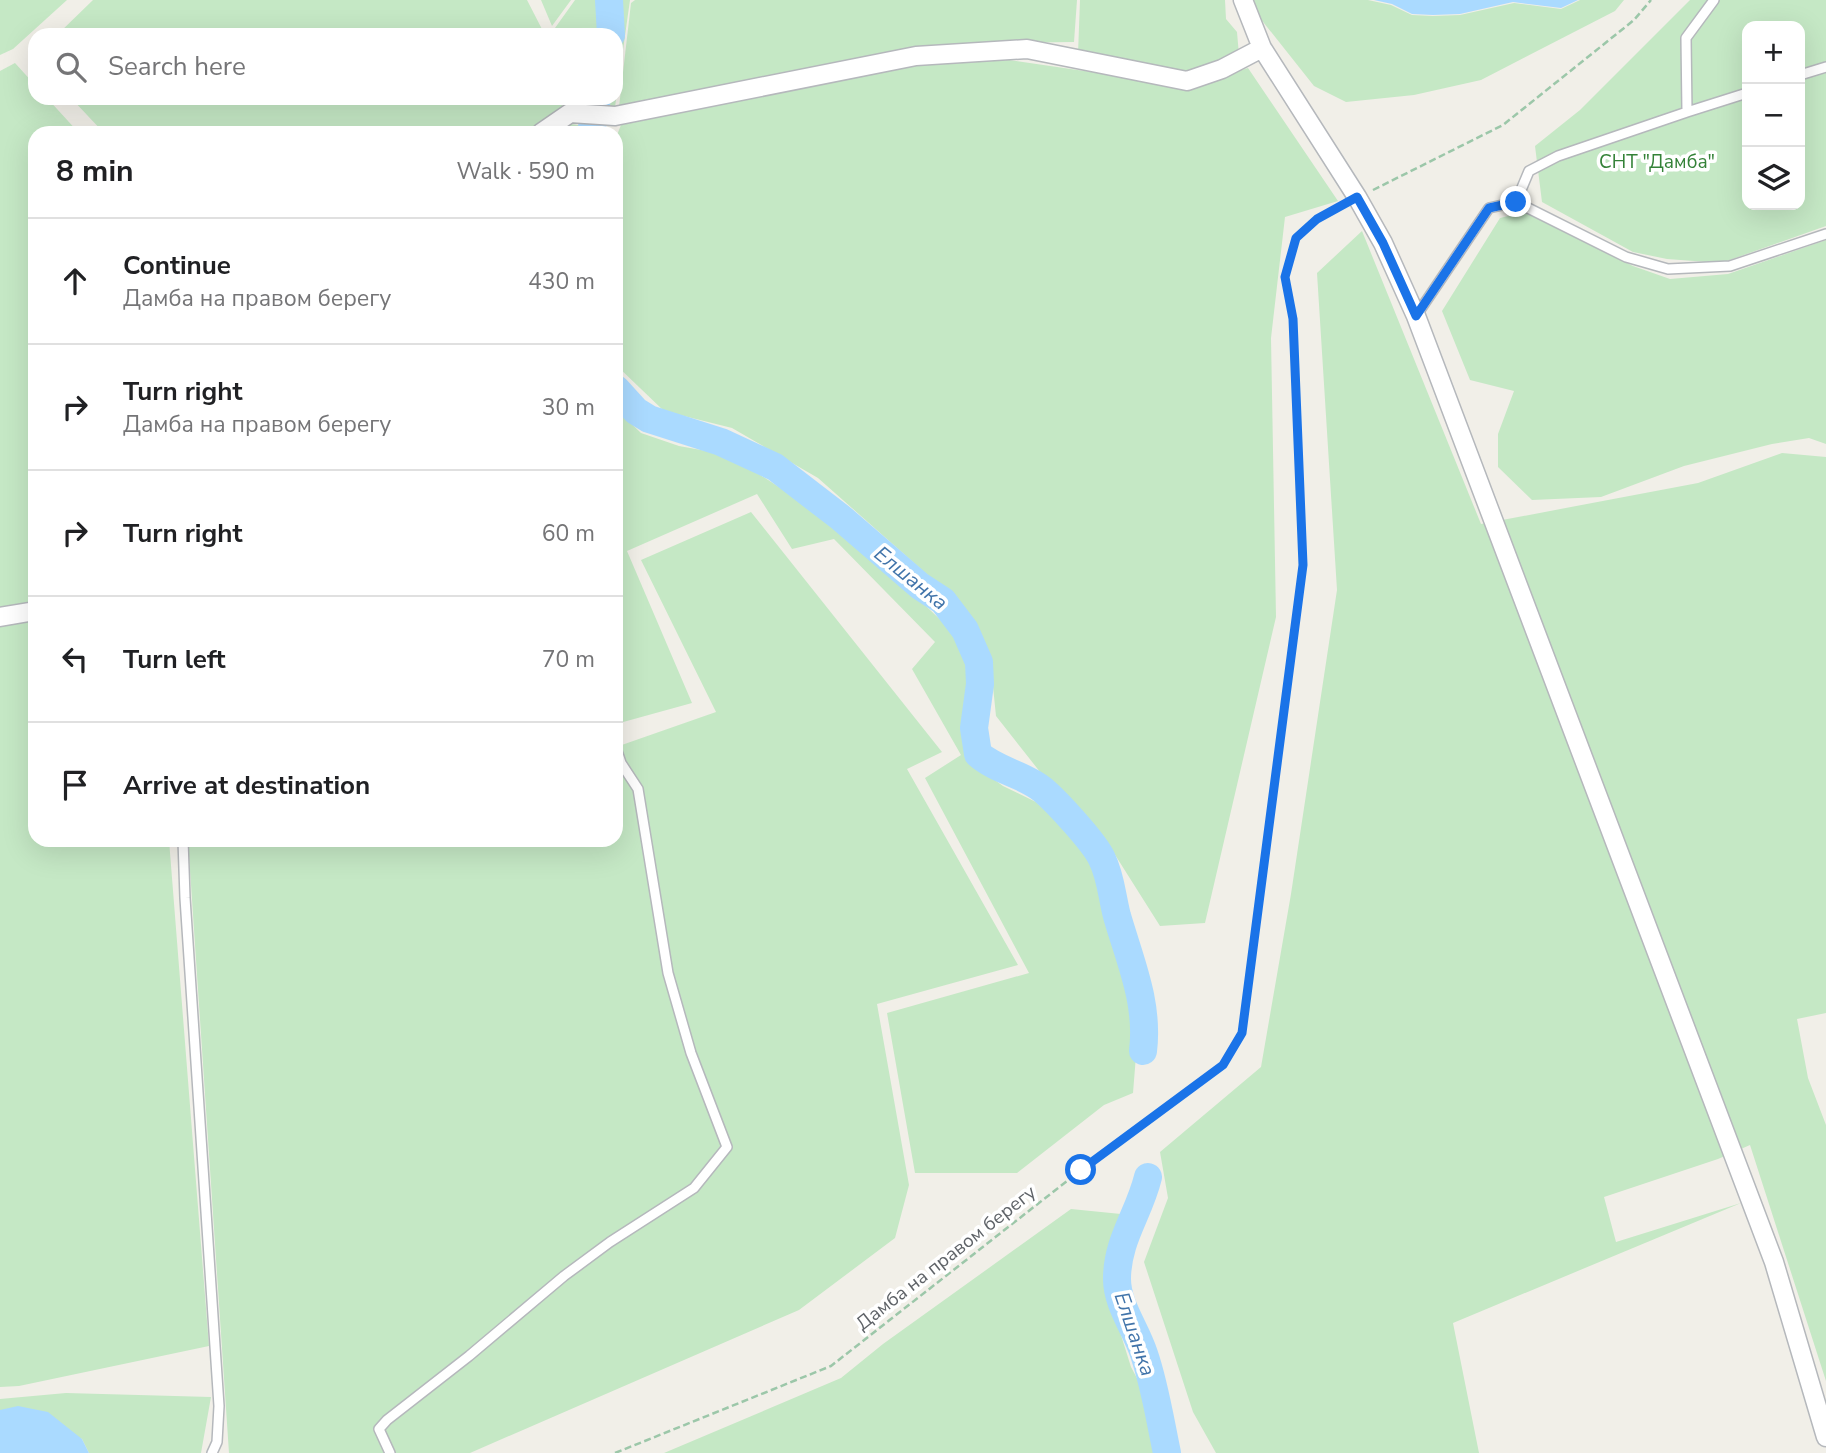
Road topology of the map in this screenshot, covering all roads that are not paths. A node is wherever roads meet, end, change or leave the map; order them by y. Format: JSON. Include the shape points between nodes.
{"nodes":[{"id":1,"x":1243,"y":0,"type":"edge"},
{"id":2,"x":1714,"y":0,"type":"edge"},
{"id":3,"x":1262,"y":48,"type":"junction"},
{"id":4,"x":1826,"y":67,"type":"edge"},
{"id":5,"x":1805,"y":73,"type":"edge"},
{"id":6,"x":1742,"y":95,"type":"edge"},
{"id":7,"x":1687,"y":112,"type":"junction"},
{"id":8,"x":551,"y":126,"type":"edge"},
{"id":9,"x":1516,"y":202,"type":"junction"},
{"id":10,"x":1826,"y":234,"type":"edge"},
{"id":11,"x":1416,"y":316,"type":"junction"},
{"id":12,"x":28,"y":612,"type":"edge"},
{"id":13,"x":0,"y":617,"type":"edge"},
{"id":14,"x":623,"y":766,"type":"edge"},
{"id":15,"x":183,"y":847,"type":"edge"},
{"id":16,"x":1826,"y":1437,"type":"edge"},
{"id":17,"x":212,"y":1453,"type":"edge"},
{"id":18,"x":390,"y":1453,"type":"edge"}],
"edges":[{"from":1,"to":3,"type":"street"},
{"from":2,"to":7,"type":"lane","via":[[1686,38]]},
{"from":3,"to":8,"type":"street","via":[[1187,81],[1027,50],[916,56],[615,116],[570,113]]},
{"from":3,"to":11,"type":"street","via":[[1357,197]]},
{"from":4,"to":5,"type":"lane"},
{"from":6,"to":7,"type":"lane"},
{"from":7,"to":9,"type":"lane","via":[[1529,171]]},
{"from":9,"to":10,"type":"lane","via":[[1626,257],[1668,269],[1730,266]]},
{"from":9,"to":11,"type":"lane","via":[[1489,208]]},
{"from":11,"to":16,"type":"street","via":[[1774,1262]]},
{"from":12,"to":13,"type":"street"},
{"from":14,"to":18,"type":"lane","via":[[638,789],[668,973],[691,1053],[727,1147],[694,1188],[545,1290],[387,1420],[379,1429]]},
{"from":15,"to":17,"type":"lane","via":[[219,1406]]}]}
